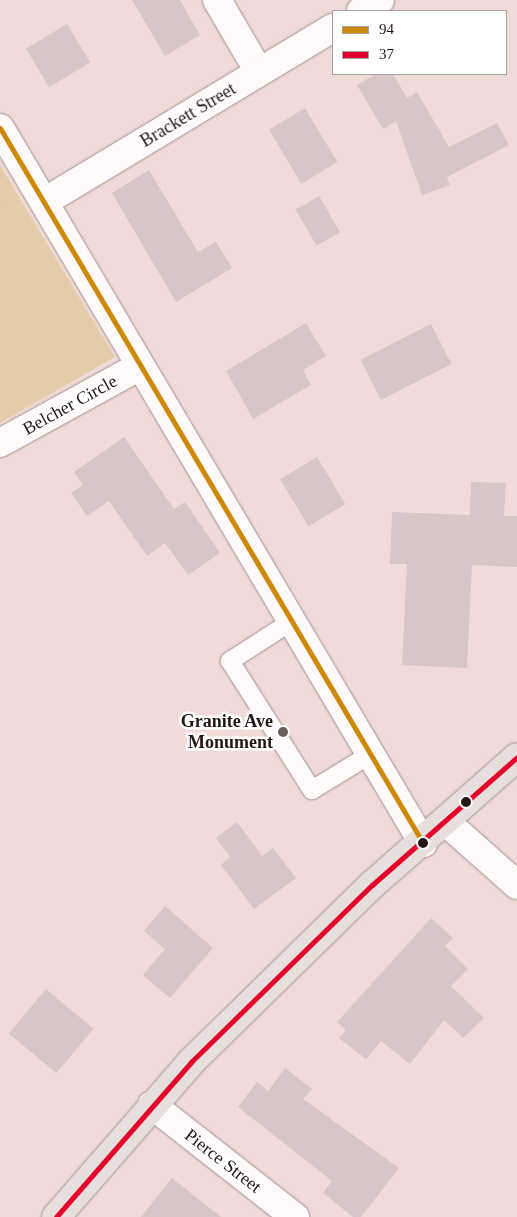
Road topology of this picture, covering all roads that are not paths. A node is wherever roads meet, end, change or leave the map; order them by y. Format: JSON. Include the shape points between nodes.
{"nodes":[{"id":1,"x":217,"y":0,"type":"edge"},
{"id":2,"x":380,"y":0,"type":"edge"},
{"id":3,"x":363,"y":10,"type":"edge"},
{"id":4,"x":332,"y":29,"type":"edge"},
{"id":5,"x":259,"y":72,"type":"junction"},
{"id":6,"x":0,"y":128,"type":"edge"},
{"id":7,"x":44,"y":202,"type":"junction"},
{"id":8,"x":140,"y":366,"type":"junction"},
{"id":9,"x":0,"y":443,"type":"edge"},
{"id":10,"x":292,"y":621,"type":"junction"},
{"id":11,"x":371,"y":754,"type":"junction"},
{"id":12,"x":517,"y":757,"type":"edge"},
{"id":13,"x":446,"y":822,"type":"junction"},
{"id":14,"x":423,"y":843,"type":"junction"},
{"id":15,"x":517,"y":885,"type":"edge"},
{"id":16,"x":152,"y":1105,"type":"junction"},
{"id":17,"x":56,"y":1217,"type":"edge"},
{"id":18,"x":294,"y":1217,"type":"edge"}],
"edges":[{"from":1,"to":5,"type":"street"},
{"from":2,"to":3,"type":"street"},
{"from":4,"to":5,"type":"street","name":"Brackett Street"},
{"from":5,"to":7,"type":"street","name":"Brackett Street"},
{"from":6,"to":7,"type":"street"},
{"from":7,"to":8,"type":"street"},
{"from":8,"to":9,"type":"street","name":"Belcher Circle"},
{"from":8,"to":10,"type":"street"},
{"from":10,"to":11,"type":"street"},
{"from":10,"to":11,"type":"lane","via":[[230,661],[312,790]]},
{"from":11,"to":14,"type":"street"},
{"from":12,"to":13,"type":"main road"},
{"from":13,"to":14,"type":"main road"},
{"from":13,"to":15,"type":"street"},
{"from":14,"to":16,"type":"main road","via":[[372,885]]},
{"from":16,"to":17,"type":"main road"},
{"from":16,"to":18,"type":"street","name":"Pierce Street"}]}
